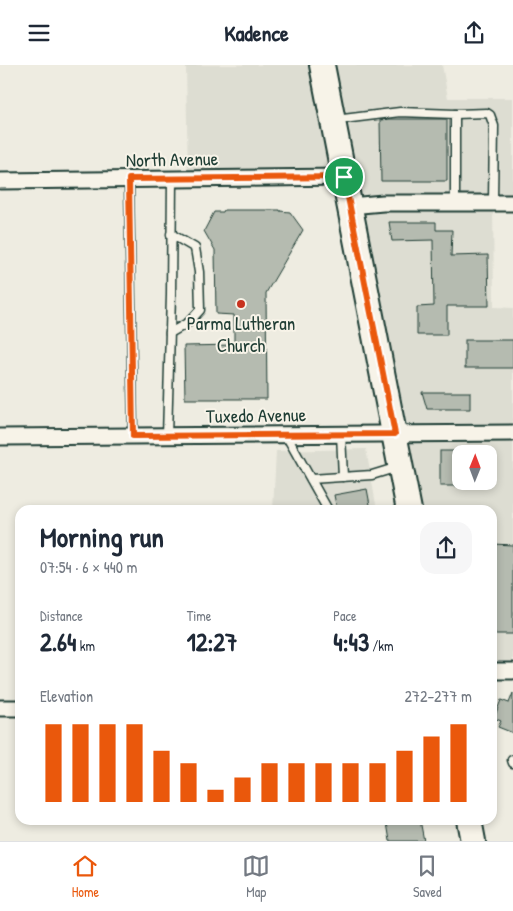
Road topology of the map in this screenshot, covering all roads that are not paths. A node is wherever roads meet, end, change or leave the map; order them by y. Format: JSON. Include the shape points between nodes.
{"nodes":[{"id":1,"x":322,"y":65,"type":"edge"},
{"id":2,"x":455,"y":114,"type":"junction"},
{"id":3,"x":333,"y":120,"type":"junction"},
{"id":4,"x":344,"y":177,"type":"junction"},
{"id":5,"x":129,"y":179,"type":"junction"},
{"id":6,"x":172,"y":179,"type":"junction"},
{"id":7,"x":0,"y":181,"type":"edge"},
{"id":8,"x":493,"y":202,"type":"junction"},
{"id":9,"x":513,"y":203,"type":"edge"},
{"id":10,"x":455,"y":204,"type":"junction"},
{"id":11,"x":350,"y":207,"type":"junction"},
{"id":12,"x":171,"y":234,"type":"junction"},
{"id":13,"x":170,"y":333,"type":"junction"},
{"id":14,"x":513,"y":433,"type":"edge"},
{"id":15,"x":341,"y":434,"type":"junction"},
{"id":16,"x":395,"y":434,"type":"junction"},
{"id":17,"x":286,"y":435,"type":"junction"},
{"id":18,"x":133,"y":436,"type":"junction"},
{"id":19,"x":167,"y":436,"type":"junction"},
{"id":20,"x":0,"y":437,"type":"edge"},
{"id":21,"x":401,"y":466,"type":"junction"},
{"id":22,"x":343,"y":477,"type":"junction"},
{"id":23,"x":311,"y":479,"type":"junction"},
{"id":24,"x":325,"y":505,"type":"edge"},
{"id":25,"x":408,"y":505,"type":"edge"},
{"id":26,"x":497,"y":671,"type":"edge"},
{"id":27,"x":513,"y":671,"type":"edge"},
{"id":28,"x":0,"y":708,"type":"edge"},
{"id":29,"x":15,"y":708,"type":"edge"},
{"id":30,"x":470,"y":825,"type":"edge"},
{"id":31,"x":473,"y":841,"type":"edge"}],
"edges":[{"from":1,"to":3,"type":"main road"},
{"from":2,"to":3,"type":"lane","via":[[400,112]]},
{"from":2,"to":8,"type":"lane","via":[[490,115],[494,126]]},
{"from":2,"to":10,"type":"lane"},
{"from":3,"to":4,"type":"main road"},
{"from":4,"to":6,"type":"street","name":"North Avenue"},
{"from":4,"to":11,"type":"main road"},
{"from":5,"to":6,"type":"street","name":"North Avenue"},
{"from":5,"to":7,"type":"street","name":"North Avenue"},
{"from":5,"to":18,"type":"lane"},
{"from":6,"to":12,"type":"lane"},
{"from":8,"to":9,"type":"street"},
{"from":8,"to":10,"type":"street"},
{"from":10,"to":11,"type":"street","via":[[383,203]]},
{"from":11,"to":16,"type":"main road"},
{"from":12,"to":13,"type":"lane"},
{"from":12,"to":13,"type":"lane","via":[[195,248],[200,310],[189,322]]},
{"from":13,"to":19,"type":"lane"},
{"from":14,"to":16,"type":"street","name":"Tuxedo Avenue"},
{"from":15,"to":16,"type":"street","name":"Tuxedo Avenue"},
{"from":15,"to":17,"type":"street","name":"Tuxedo Avenue"},
{"from":15,"to":22,"type":"lane"},
{"from":16,"to":21,"type":"main road"},
{"from":17,"to":19,"type":"street","name":"Tuxedo Avenue"},
{"from":17,"to":23,"type":"lane"},
{"from":18,"to":19,"type":"street","name":"Tuxedo Avenue"},
{"from":18,"to":20,"type":"street","name":"Tuxedo Avenue"},
{"from":21,"to":22,"type":"lane","via":[[372,475]]},
{"from":21,"to":25,"type":"main road"},
{"from":22,"to":23,"type":"lane"},
{"from":23,"to":24,"type":"lane"},
{"from":26,"to":27,"type":"street"},
{"from":28,"to":29,"type":"street"},
{"from":30,"to":31,"type":"main road"}]}
